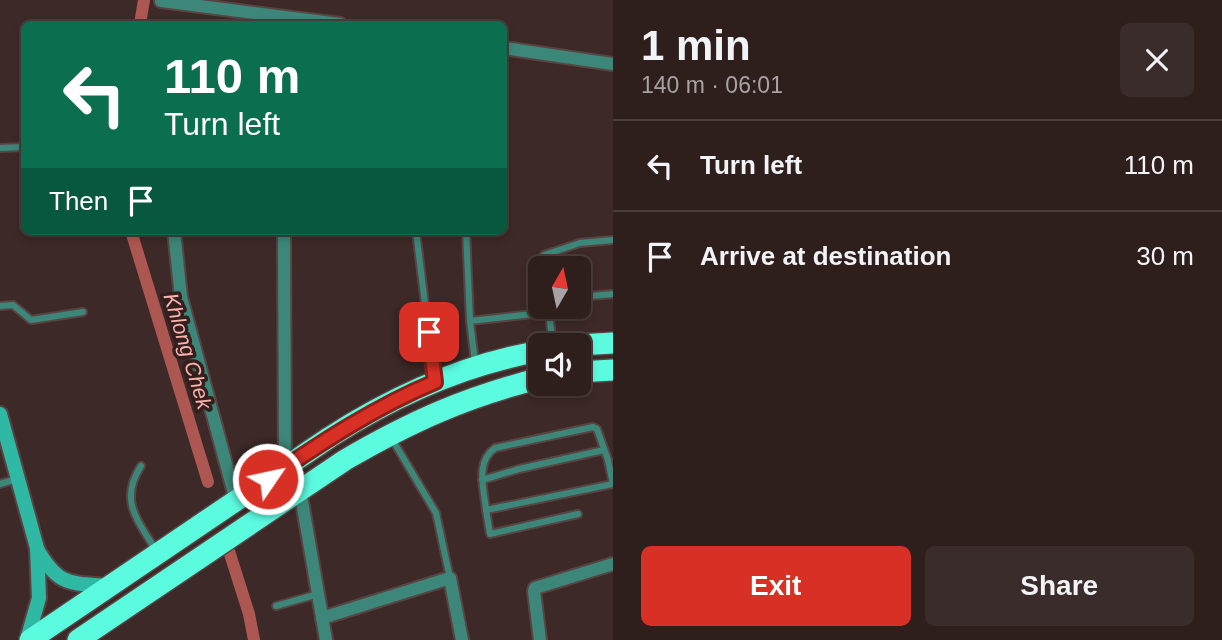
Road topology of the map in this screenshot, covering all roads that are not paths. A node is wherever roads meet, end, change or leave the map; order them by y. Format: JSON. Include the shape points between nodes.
{"nodes":[{"id":1,"x":161,"y":1,"type":"edge"},
{"id":2,"x":317,"y":21,"type":"edge"},
{"id":3,"x":507,"y":48,"type":"edge"},
{"id":4,"x":613,"y":64,"type":"edge"},
{"id":5,"x":21,"y":147,"type":"edge"},
{"id":6,"x":0,"y":148,"type":"edge"},
{"id":7,"x":174,"y":235,"type":"edge"},
{"id":8,"x":284,"y":235,"type":"edge"},
{"id":9,"x":417,"y":235,"type":"edge"},
{"id":10,"x":466,"y":235,"type":"edge"},
{"id":11,"x":613,"y":240,"type":"edge"},
{"id":12,"x":543,"y":256,"type":"edge"},
{"id":13,"x":613,"y":295,"type":"edge"},
{"id":14,"x":592,"y":297,"type":"edge"},
{"id":15,"x":0,"y":306,"type":"edge"},
{"id":16,"x":83,"y":312,"type":"dead end"},
{"id":17,"x":528,"y":315,"type":"edge"},
{"id":18,"x":470,"y":321,"type":"junction"},
{"id":19,"x":613,"y":343,"type":"edge"},
{"id":20,"x":591,"y":344,"type":"edge"},
{"id":21,"x":528,"y":354,"type":"edge"},
{"id":22,"x":476,"y":367,"type":"junction"},
{"id":23,"x":613,"y":370,"type":"edge"},
{"id":24,"x":591,"y":371,"type":"edge"},
{"id":25,"x":528,"y":381,"type":"edge"},
{"id":26,"x":435,"y":382,"type":"junction"},
{"id":27,"x":0,"y":414,"type":"edge"},
{"id":28,"x":389,"y":435,"type":"junction"},
{"id":29,"x":604,"y":450,"type":"junction"},
{"id":30,"x":141,"y":466,"type":"dead end"},
{"id":31,"x":285,"y":468,"type":"junction"},
{"id":32,"x":17,"y":479,"type":"junction"},
{"id":33,"x":482,"y":480,"type":"junction"},
{"id":34,"x":0,"y":484,"type":"edge"},
{"id":35,"x":613,"y":484,"type":"edge"},
{"id":36,"x":300,"y":490,"type":"junction"},
{"id":37,"x":236,"y":501,"type":"junction"},
{"id":38,"x":486,"y":510,"type":"junction"},
{"id":39,"x":578,"y":514,"type":"dead end"},
{"id":40,"x":37,"y":548,"type":"junction"},
{"id":41,"x":158,"y":554,"type":"junction"},
{"id":42,"x":613,"y":564,"type":"edge"},
{"id":43,"x":450,"y":578,"type":"junction"},
{"id":44,"x":110,"y":586,"type":"junction"},
{"id":45,"x":318,"y":594,"type":"junction"},
{"id":46,"x":276,"y":606,"type":"dead end"},
{"id":47,"x":322,"y":618,"type":"junction"},
{"id":48,"x":28,"y":640,"type":"edge"},
{"id":49,"x":78,"y":640,"type":"edge"},
{"id":50,"x":326,"y":640,"type":"edge"},
{"id":51,"x":462,"y":640,"type":"edge"},
{"id":52,"x":540,"y":640,"type":"edge"}],
"edges":[{"from":1,"to":2,"type":"street"},
{"from":3,"to":4,"type":"street"},
{"from":5,"to":6,"type":"lane"},
{"from":7,"to":37,"type":"street","via":[[181,297]]},
{"from":8,"to":31,"type":"street"},
{"from":9,"to":26,"type":"lane"},
{"from":10,"to":18,"type":"lane"},
{"from":11,"to":12,"type":"lane","via":[[580,243]]},
{"from":13,"to":14,"type":"lane"},
{"from":15,"to":16,"type":"lane","via":[[13,305],[31,320]]},
{"from":17,"to":18,"type":"lane"},
{"from":18,"to":22,"type":"lane"},
{"from":19,"to":20,"type":"highway"},
{"from":21,"to":22,"type":"highway"},
{"from":22,"to":26,"type":"highway"},
{"from":23,"to":24,"type":"highway"},
{"from":25,"to":28,"type":"highway","via":[[435,412]]},
{"from":26,"to":31,"type":"highway","via":[[367,414]]},
{"from":27,"to":32,"type":"main road"},
{"from":28,"to":36,"type":"highway"},
{"from":28,"to":43,"type":"lane","via":[[436,513]]},
{"from":29,"to":33,"type":"lane"},
{"from":29,"to":33,"type":"lane","via":[[593,426],[495,448],[483,464]]},
{"from":29,"to":35,"type":"lane"},
{"from":30,"to":41,"type":"lane","via":[[132,481],[130,500]]},
{"from":31,"to":37,"type":"highway"},
{"from":32,"to":34,"type":"lane"},
{"from":32,"to":40,"type":"main road"},
{"from":33,"to":38,"type":"lane"},
{"from":35,"to":38,"type":"lane"},
{"from":36,"to":45,"type":"street"},
{"from":36,"to":49,"type":"highway"},
{"from":37,"to":41,"type":"highway"},
{"from":38,"to":39,"type":"lane","via":[[490,534]]},
{"from":40,"to":44,"type":"main road","via":[[62,580]]},
{"from":40,"to":48,"type":"main road","via":[[39,598]]},
{"from":41,"to":44,"type":"highway"},
{"from":42,"to":52,"type":"street","via":[[536,587]]},
{"from":43,"to":47,"type":"street"},
{"from":43,"to":51,"type":"street"},
{"from":44,"to":48,"type":"highway"},
{"from":45,"to":46,"type":"lane"},
{"from":45,"to":47,"type":"street"},
{"from":47,"to":50,"type":"street"}]}
